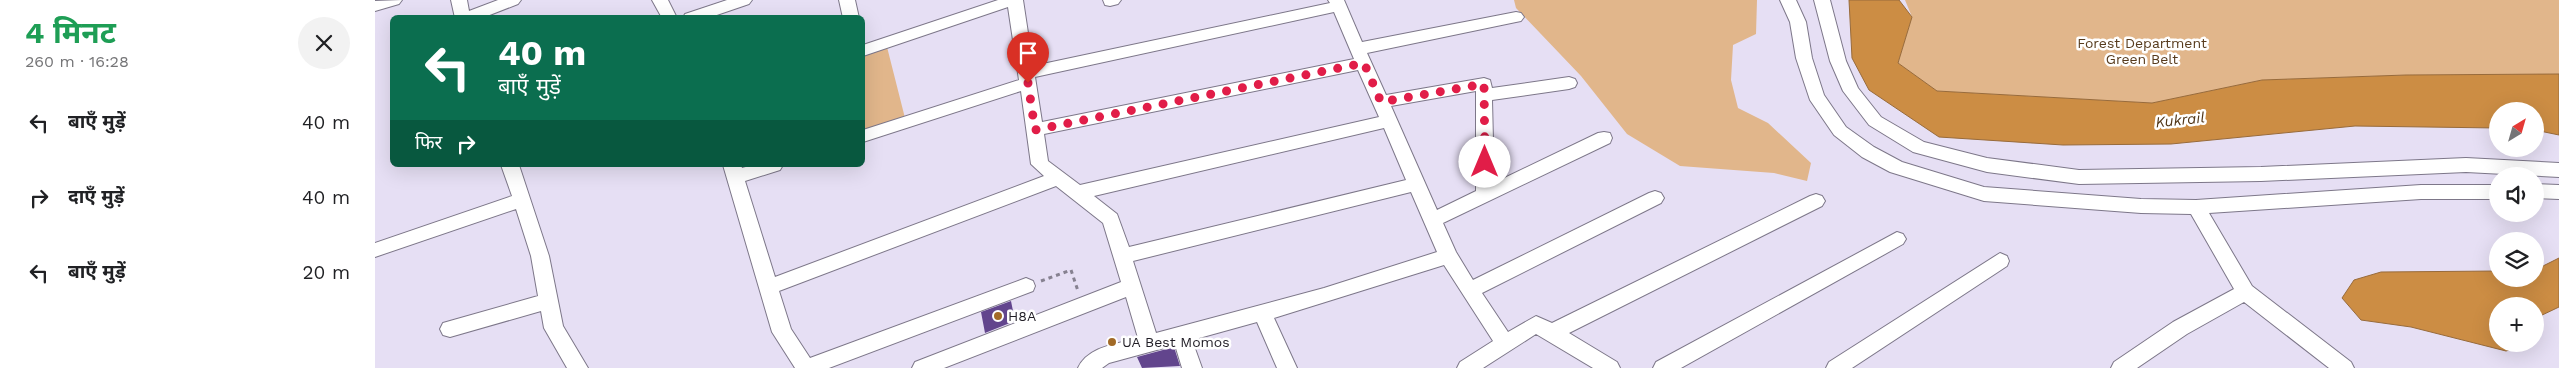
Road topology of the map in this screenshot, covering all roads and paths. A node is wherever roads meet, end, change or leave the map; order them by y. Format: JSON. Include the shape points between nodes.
{"nodes":[{"id":1,"x":394,"y":0,"type":"edge"},
{"id":2,"x":459,"y":0,"type":"edge"},
{"id":3,"x":513,"y":0,"type":"edge"},
{"id":4,"x":660,"y":0,"type":"edge"},
{"id":5,"x":744,"y":0,"type":"edge"},
{"id":6,"x":847,"y":0,"type":"edge"},
{"id":7,"x":1015,"y":0,"type":"edge"},
{"id":8,"x":1788,"y":0,"type":"edge"},
{"id":9,"x":1822,"y":0,"type":"edge"},
{"id":10,"x":1337,"y":3,"type":"edge"},
{"id":11,"x":375,"y":6,"type":"edge"},
{"id":12,"x":463,"y":15,"type":"edge"},
{"id":13,"x":472,"y":15,"type":"edge"},
{"id":14,"x":668,"y":15,"type":"edge"},
{"id":15,"x":699,"y":15,"type":"edge"},
{"id":16,"x":850,"y":15,"type":"edge"},
{"id":17,"x":1517,"y":17,"type":"dead end"},
{"id":18,"x":865,"y":50,"type":"edge"},
{"id":19,"x":1361,"y":56,"type":"junction"},
{"id":20,"x":1027,"y":78,"type":"junction"},
{"id":21,"x":1569,"y":83,"type":"dead end"},
{"id":22,"x":1485,"y":95,"type":"junction"},
{"id":23,"x":1381,"y":102,"type":"junction"},
{"id":24,"x":1389,"y":121,"type":"junction"},
{"id":25,"x":1035,"y":130,"type":"junction"},
{"id":26,"x":865,"y":135,"type":"edge"},
{"id":27,"x":1604,"y":138,"type":"dead end"},
{"id":28,"x":512,"y":167,"type":"edge"},
{"id":29,"x":761,"y":167,"type":"edge"},
{"id":30,"x":2559,"y":170,"type":"edge"},
{"id":31,"x":734,"y":171,"type":"edge"},
{"id":32,"x":1058,"y":178,"type":"junction"},
{"id":33,"x":1417,"y":184,"type":"junction"},
{"id":34,"x":2544,"y":191,"type":"edge"},
{"id":35,"x":2489,"y":192,"type":"edge"},
{"id":36,"x":2559,"y":192,"type":"edge"},
{"id":37,"x":1077,"y":193,"type":"junction"},
{"id":38,"x":1485,"y":195,"type":"junction"},
{"id":39,"x":1655,"y":198,"type":"dead end"},
{"id":40,"x":522,"y":200,"type":"junction"},
{"id":41,"x":1816,"y":201,"type":"dead end"},
{"id":42,"x":2196,"y":206,"type":"junction"},
{"id":43,"x":1433,"y":220,"type":"junction"},
{"id":44,"x":1897,"y":239,"type":"dead end"},
{"id":45,"x":375,"y":250,"type":"edge"},
{"id":46,"x":1123,"y":256,"type":"junction"},
{"id":47,"x":1449,"y":256,"type":"junction"},
{"id":48,"x":2000,"y":261,"type":"dead end"},
{"id":49,"x":1026,"y":286,"type":"joint"},
{"id":50,"x":1132,"y":286,"type":"junction"},
{"id":51,"x":768,"y":287,"type":"junction"},
{"id":52,"x":1470,"y":290,"type":"junction"},
{"id":53,"x":2245,"y":292,"type":"junction"},
{"id":54,"x":548,"y":301,"type":"junction"},
{"id":55,"x":1083,"y":305,"type":"junction"},
{"id":56,"x":1261,"y":313,"type":"junction"},
{"id":57,"x":450,"y":329,"type":"dead end"},
{"id":58,"x":1551,"y":333,"type":"junction"},
{"id":59,"x":1181,"y":335,"type":"junction"},
{"id":60,"x":1150,"y":344,"type":"junction"},
{"id":61,"x":1505,"y":344,"type":"junction"},
{"id":62,"x":578,"y":368,"type":"edge"},
{"id":63,"x":806,"y":368,"type":"edge"},
{"id":64,"x":921,"y":368,"type":"edge"},
{"id":65,"x":1088,"y":368,"type":"edge"},
{"id":66,"x":1192,"y":368,"type":"edge"},
{"id":67,"x":1287,"y":368,"type":"edge"},
{"id":68,"x":1467,"y":368,"type":"edge"},
{"id":69,"x":1610,"y":368,"type":"edge"},
{"id":70,"x":1663,"y":368,"type":"edge"},
{"id":71,"x":1836,"y":368,"type":"edge"},
{"id":72,"x":2121,"y":368,"type":"edge"},
{"id":73,"x":2344,"y":368,"type":"edge"}],
"edges":[{"from":1,"to":11,"type":"street"},
{"from":2,"to":12,"type":"street"},
{"from":3,"to":13,"type":"street"},
{"from":4,"to":14,"type":"street"},
{"from":5,"to":15,"type":"street"},
{"from":6,"to":16,"type":"street"},
{"from":7,"to":18,"type":"street"},
{"from":7,"to":20,"type":"street"},
{"from":8,"to":42,"type":"street","via":[[1798,22],[1804,58],[1816,96],[1827,114],[1840,132],[1896,167],[1984,194],[2141,206]]},
{"from":9,"to":30,"type":"street","via":[[1838,61],[1851,91],[1875,121],[1919,147],[1987,165],[2079,177],[2261,174],[2466,164]]},
{"from":10,"to":19,"type":"street"},
{"from":10,"to":20,"type":"street"},
{"from":17,"to":19,"type":"street"},
{"from":19,"to":23,"type":"street"},
{"from":19,"to":25,"type":"street"},
{"from":20,"to":25,"type":"street"},
{"from":20,"to":26,"type":"street"},
{"from":21,"to":22,"type":"street"},
{"from":22,"to":23,"type":"street","via":[[1484,84]]},
{"from":22,"to":38,"type":"street"},
{"from":23,"to":24,"type":"street"},
{"from":24,"to":33,"type":"street"},
{"from":24,"to":37,"type":"street"},
{"from":25,"to":32,"type":"street","via":[[1040,164]]},
{"from":27,"to":38,"type":"street"},
{"from":28,"to":40,"type":"street"},
{"from":29,"to":31,"type":"street"},
{"from":31,"to":51,"type":"street"},
{"from":32,"to":37,"type":"street"},
{"from":32,"to":51,"type":"street"},
{"from":33,"to":43,"type":"street"},
{"from":33,"to":46,"type":"street"},
{"from":34,"to":36,"type":"street"},
{"from":35,"to":42,"type":"street","via":[[2421,192]]},
{"from":37,"to":46,"type":"street","via":[[1111,219]]},
{"from":38,"to":43,"type":"street"},
{"from":39,"to":52,"type":"street"},
{"from":40,"to":45,"type":"street"},
{"from":40,"to":54,"type":"street","via":[[540,256]]},
{"from":41,"to":58,"type":"street"},
{"from":42,"to":53,"type":"street"},
{"from":43,"to":47,"type":"street"},
{"from":44,"to":70,"type":"street"},
{"from":46,"to":50,"type":"street"},
{"from":47,"to":52,"type":"street"},
{"from":47,"to":56,"type":"street"},
{"from":48,"to":71,"type":"street"},
{"from":49,"to":55,"type":"path","via":[[1071,270]]},
{"from":49,"to":63,"type":"street"},
{"from":50,"to":55,"type":"street"},
{"from":50,"to":60,"type":"street"},
{"from":51,"to":63,"type":"street","via":[[782,332]]},
{"from":52,"to":61,"type":"street"},
{"from":53,"to":72,"type":"street","via":[[2180,328]]},
{"from":53,"to":73,"type":"street"},
{"from":54,"to":57,"type":"street"},
{"from":54,"to":62,"type":"street","via":[[554,328]]},
{"from":55,"to":64,"type":"street"},
{"from":56,"to":59,"type":"street"},
{"from":56,"to":67,"type":"street"},
{"from":58,"to":61,"type":"street","via":[[1536,324]]},
{"from":58,"to":69,"type":"street"},
{"from":59,"to":60,"type":"street"},
{"from":59,"to":66,"type":"street"},
{"from":60,"to":65,"type":"street","via":[[1103,356]]},
{"from":61,"to":68,"type":"street"}]}
